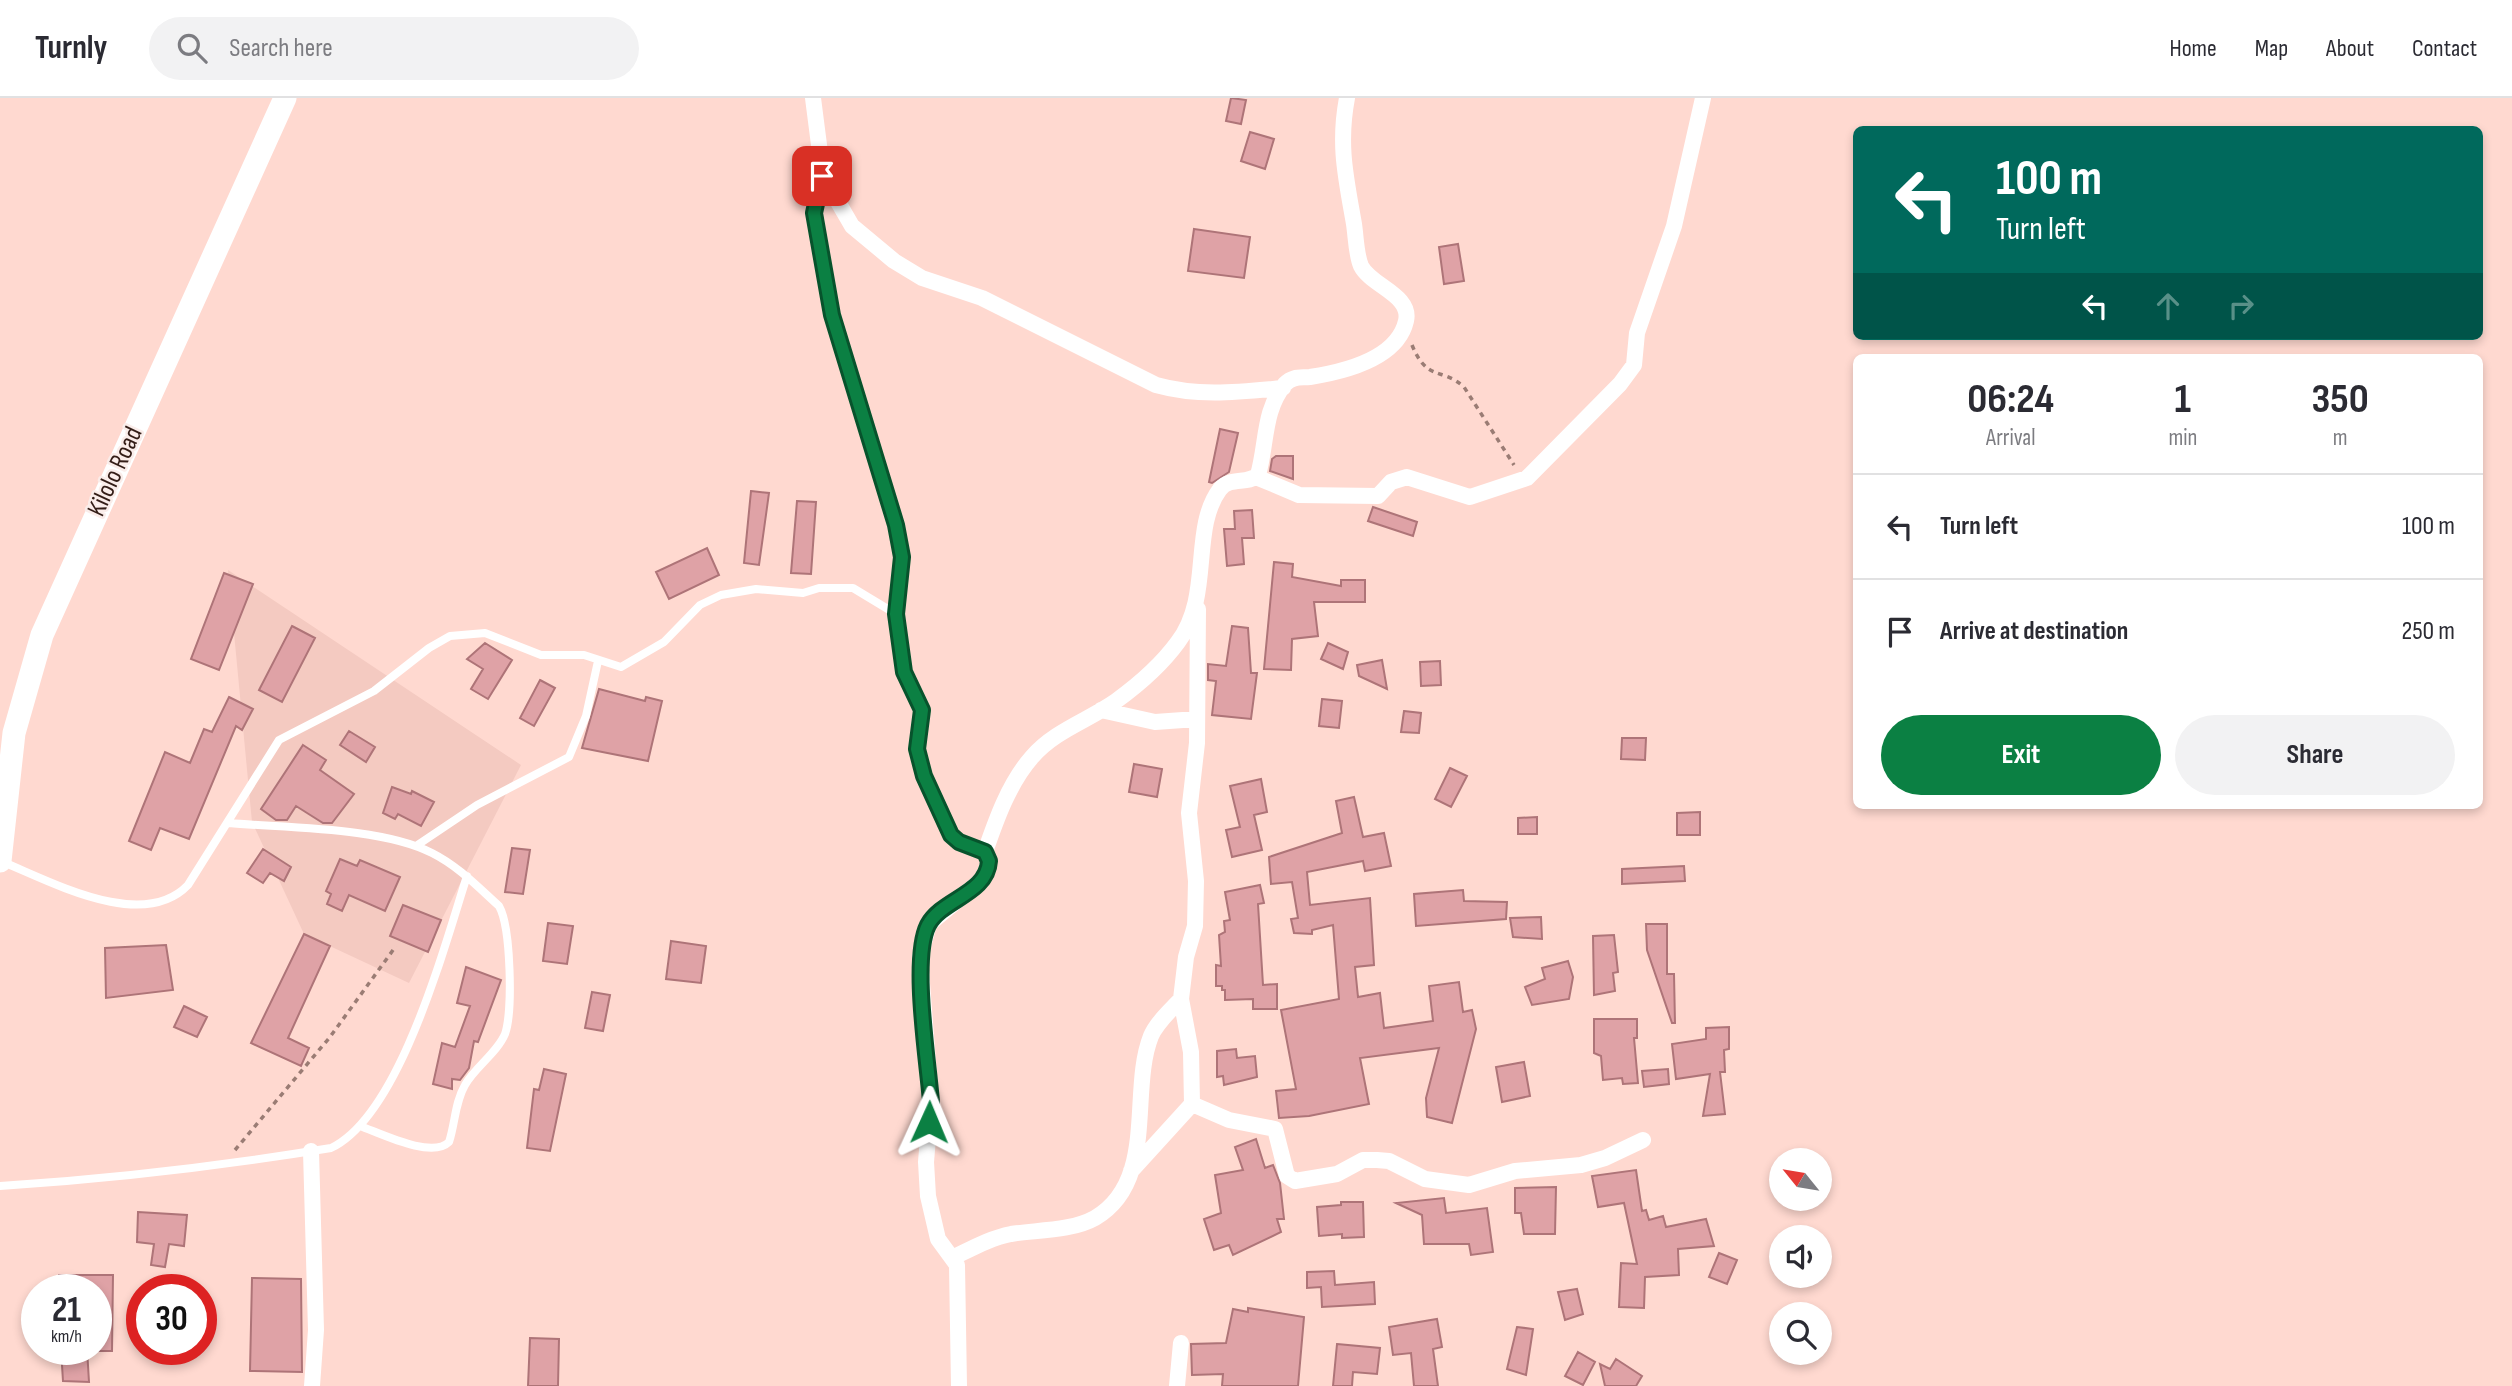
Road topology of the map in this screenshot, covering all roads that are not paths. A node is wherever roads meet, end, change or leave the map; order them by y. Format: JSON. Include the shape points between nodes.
{"nodes":[{"id":1,"x":285,"y":98,"type":"edge"},
{"id":2,"x":813,"y":98,"type":"edge"},
{"id":3,"x":1348,"y":98,"type":"edge"},
{"id":4,"x":1703,"y":98,"type":"edge"},
{"id":5,"x":822,"y":176,"type":"junction"},
{"id":6,"x":1283,"y":388,"type":"junction"},
{"id":7,"x":1256,"y":477,"type":"junction"},
{"id":8,"x":1198,"y":602,"type":"junction"},
{"id":9,"x":896,"y":614,"type":"junction"},
{"id":10,"x":598,"y":661,"type":"junction"},
{"id":11,"x":1101,"y":710,"type":"junction"},
{"id":12,"x":1197,"y":719,"type":"junction"},
{"id":13,"x":229,"y":823,"type":"junction"},
{"id":14,"x":416,"y":846,"type":"junction"},
{"id":15,"x":985,"y":852,"type":"junction"},
{"id":16,"x":0,"y":861,"type":"edge"},
{"id":17,"x":467,"y":876,"type":"junction"},
{"id":18,"x":1181,"y":999,"type":"junction"},
{"id":19,"x":1192,"y":1104,"type":"junction"},
{"id":20,"x":360,"y":1126,"type":"junction"},
{"id":21,"x":1643,"y":1140,"type":"dead end"},
{"id":22,"x":311,"y":1152,"type":"junction"},
{"id":23,"x":1131,"y":1171,"type":"junction"},
{"id":24,"x":0,"y":1186,"type":"edge"},
{"id":25,"x":952,"y":1258,"type":"junction"},
{"id":26,"x":1181,"y":1343,"type":"dead end"},
{"id":27,"x":312,"y":1386,"type":"edge"},
{"id":28,"x":959,"y":1386,"type":"edge"},
{"id":29,"x":1177,"y":1386,"type":"edge"}],
"edges":[{"from":1,"to":16,"type":"main road","name":"Kilolo Road","via":[[42,635],[14,733]]},
{"from":2,"to":5,"type":"street"},
{"from":3,"to":6,"type":"street","via":[[1342,144],[1344,178],[1359,256],[1367,273],[1405,308],[1407,318],[1384,351],[1357,366],[1294,377]]},
{"from":4,"to":7,"type":"street","via":[[1674,226],[1637,333],[1634,365],[1533,474],[1470,497],[1407,477],[1391,482],[1378,496],[1362,498],[1299,495]]},
{"from":5,"to":6,"type":"street","via":[[852,226],[894,261],[922,278],[982,298],[1125,372],[1179,392]]},
{"from":5,"to":9,"type":"street","via":[[814,213],[832,315],[902,557]]},
{"from":6,"to":7,"type":"street","via":[[1269,411]]},
{"from":7,"to":8,"type":"street","via":[[1230,481],[1216,498],[1207,524]]},
{"from":8,"to":11,"type":"street","via":[[1180,641],[1165,658]]},
{"from":8,"to":12,"type":"street"},
{"from":9,"to":10,"type":"lane","via":[[853,588],[803,593],[740,591],[703,602],[664,642],[633,662],[614,667]]},
{"from":9,"to":15,"type":"street","via":[[904,672],[921,703],[917,749],[924,776],[951,835]]},
{"from":10,"to":13,"type":"lane","via":[[584,655],[541,655],[485,633],[450,636],[374,691],[279,740]]},
{"from":10,"to":14,"type":"lane","via":[[586,716],[569,757],[478,805]]},
{"from":11,"to":12,"type":"street","via":[[1155,722]]},
{"from":11,"to":15,"type":"street","via":[[1033,755],[1016,779]]},
{"from":12,"to":18,"type":"street","via":[[1188,813],[1196,881],[1195,926]]},
{"from":13,"to":14,"type":"lane","via":[[366,836]]},
{"from":13,"to":16,"type":"lane","via":[[181,893],[148,905],[95,898]]},
{"from":14,"to":17,"type":"lane"},
{"from":15,"to":25,"type":"street","via":[[989,861],[984,879],[929,924],[920,957],[931,1102],[928,1196],[938,1239]]},
{"from":17,"to":20,"type":"lane","via":[[400,1060],[379,1103]]},
{"from":17,"to":20,"type":"lane","via":[[499,906],[507,926],[504,1036],[464,1087],[451,1138],[443,1148],[429,1150]]},
{"from":18,"to":19,"type":"street","via":[[1191,1052]]},
{"from":18,"to":23,"type":"street","via":[[1152,1035]]},
{"from":19,"to":21,"type":"street","via":[[1229,1120],[1275,1129],[1287,1176],[1295,1181],[1337,1174],[1363,1160],[1377,1160],[1389,1161],[1424,1179],[1469,1185],[1515,1171],[1581,1165]]},
{"from":19,"to":23,"type":"street"},
{"from":20,"to":22,"type":"lane","via":[[341,1144]]},
{"from":22,"to":24,"type":"lane"},
{"from":22,"to":27,"type":"street","via":[[316,1331]]},
{"from":23,"to":25,"type":"street","via":[[1111,1203],[1094,1218],[1008,1235]]},
{"from":25,"to":28,"type":"street","via":[[958,1271]]},
{"from":26,"to":29,"type":"street"}]}
